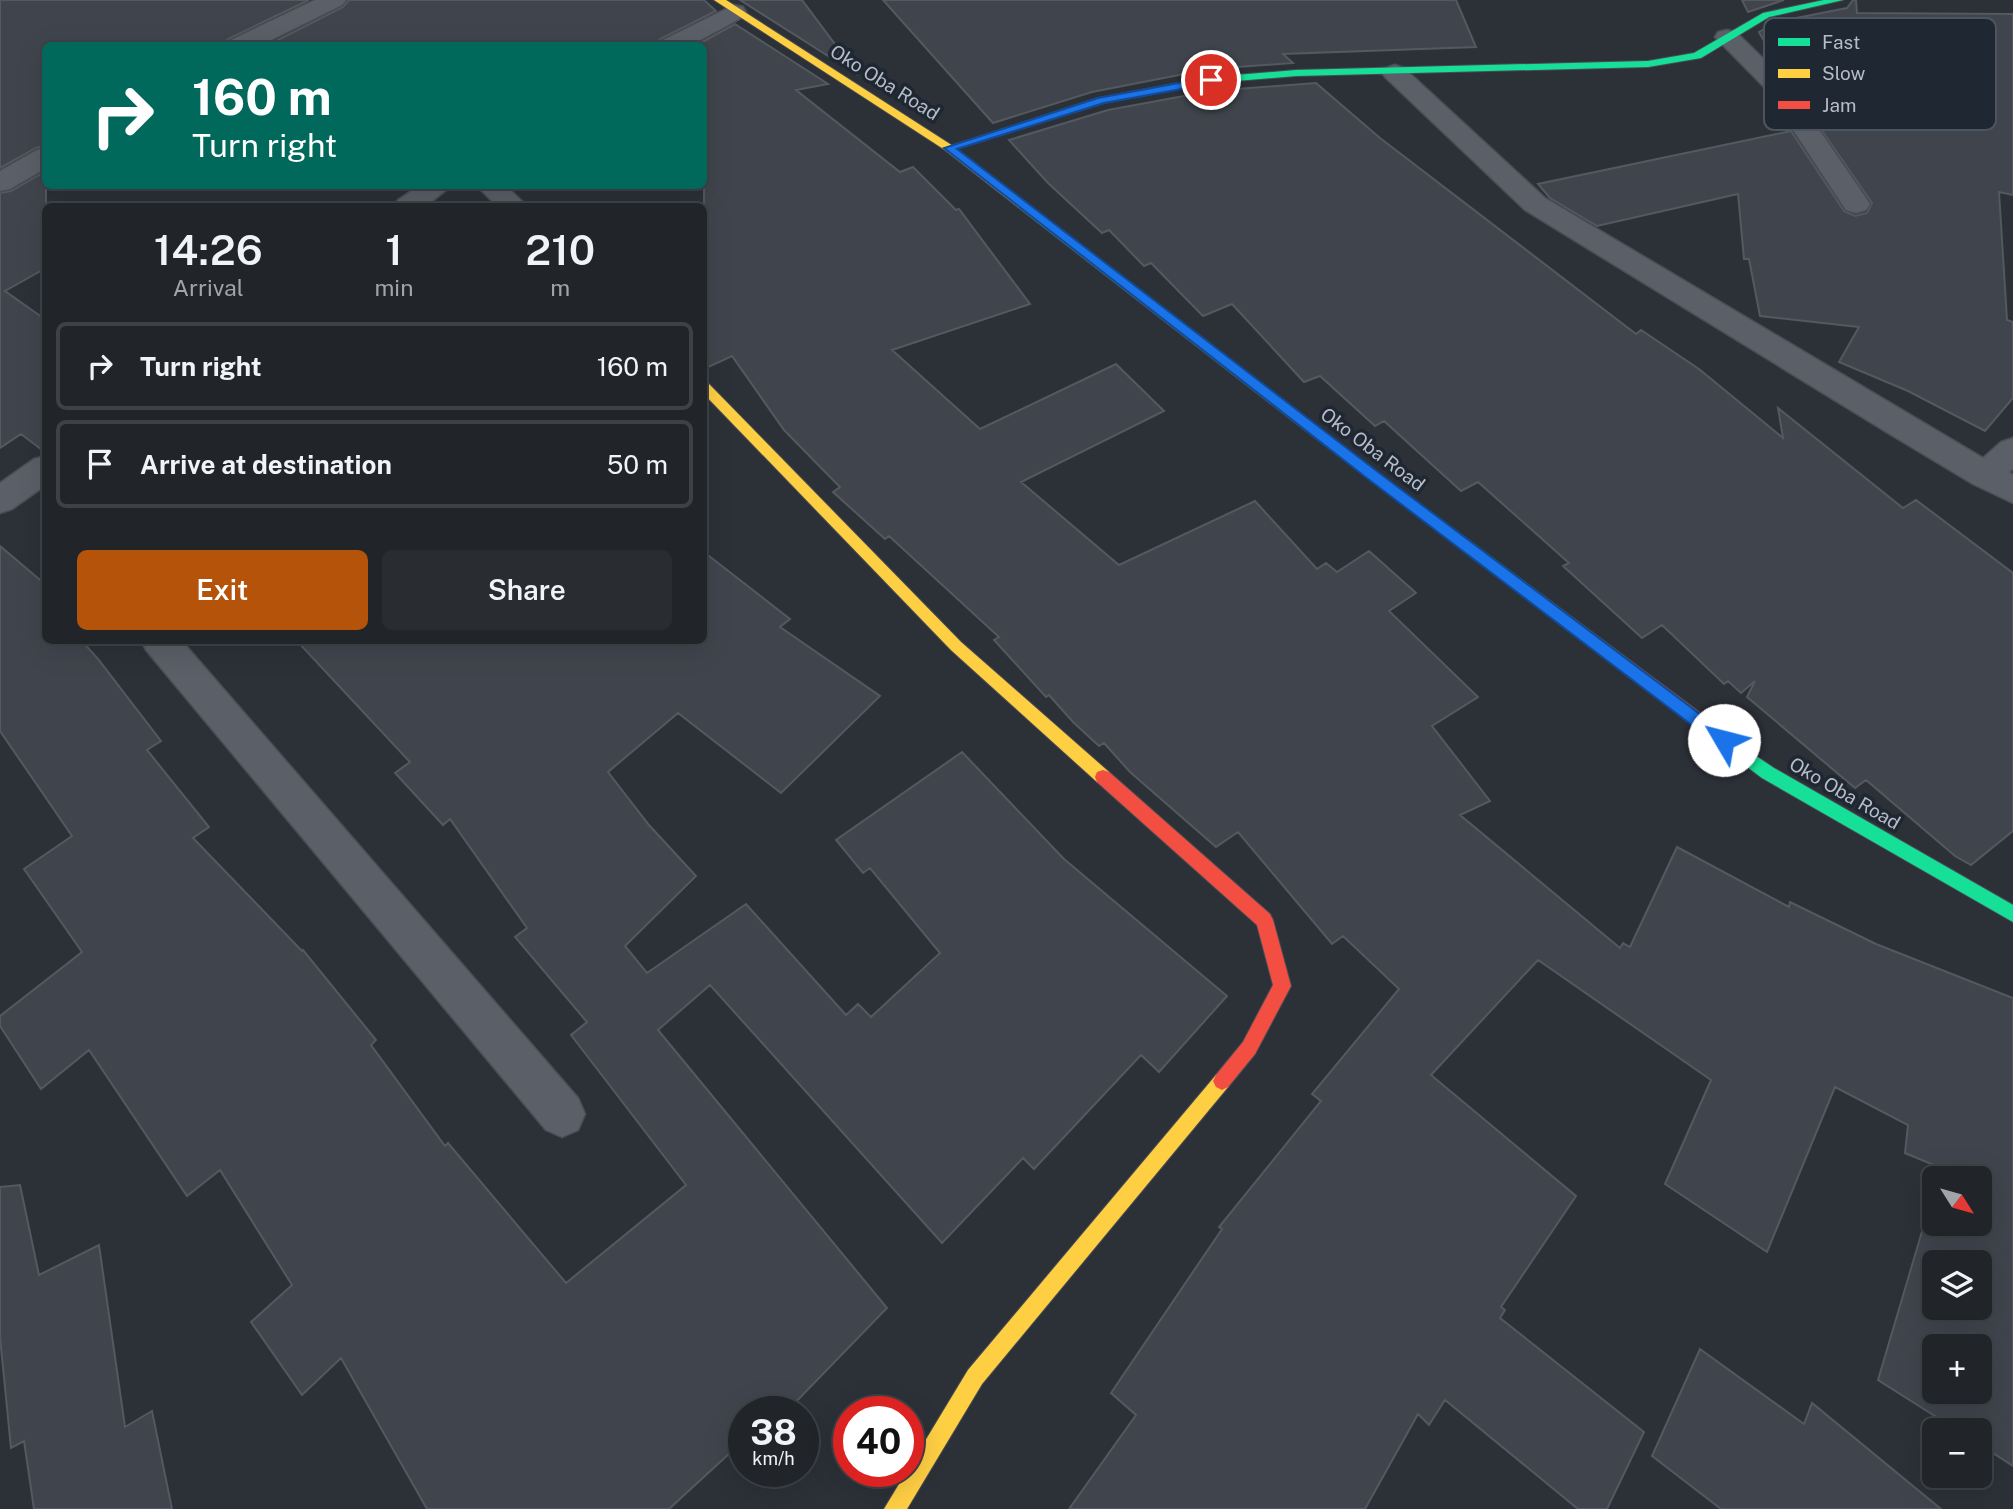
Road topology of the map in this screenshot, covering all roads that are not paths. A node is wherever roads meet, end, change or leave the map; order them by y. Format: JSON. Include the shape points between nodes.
{"nodes":[{"id":1,"x":334,"y":0,"type":"edge"},
{"id":2,"x":1838,"y":0,"type":"edge"},
{"id":3,"x":726,"y":6,"type":"edge"},
{"id":4,"x":1727,"y":37,"type":"junction"},
{"id":5,"x":246,"y":42,"type":"edge"},
{"id":6,"x":676,"y":42,"type":"edge"},
{"id":7,"x":1395,"y":73,"type":"junction"},
{"id":8,"x":1764,"y":73,"type":"edge"},
{"id":9,"x":1806,"y":130,"type":"edge"},
{"id":10,"x":949,"y":148,"type":"junction"},
{"id":11,"x":42,"y":158,"type":"edge"},
{"id":12,"x":0,"y":183,"type":"edge"},
{"id":13,"x":434,"y":189,"type":"edge"},
{"id":14,"x":493,"y":189,"type":"edge"},
{"id":15,"x":412,"y":203,"type":"edge"},
{"id":16,"x":510,"y":203,"type":"edge"},
{"id":17,"x":1856,"y":204,"type":"dead end"},
{"id":18,"x":707,"y":390,"type":"edge"},
{"id":19,"x":2013,"y":450,"type":"edge"},
{"id":20,"x":1985,"y":475,"type":"junction"},
{"id":21,"x":2013,"y":491,"type":"edge"},
{"id":22,"x":162,"y":644,"type":"edge"},
{"id":23,"x":2013,"y":914,"type":"edge"},
{"id":24,"x":562,"y":1114,"type":"dead end"},
{"id":25,"x":895,"y":1509,"type":"edge"}],
"edges":[{"from":1,"to":5,"type":"street"},
{"from":2,"to":4,"type":"street","via":[[1766,15]]},
{"from":3,"to":6,"type":"street"},
{"from":3,"to":10,"type":"street","name":"Oko Oba Road"},
{"from":4,"to":7,"type":"street","via":[[1697,56],[1648,64]]},
{"from":4,"to":8,"type":"street"},
{"from":7,"to":10,"type":"street","via":[[1296,73],[1211,80],[1102,100]]},
{"from":7,"to":20,"type":"street","via":[[1535,204]]},
{"from":9,"to":17,"type":"street"},
{"from":10,"to":23,"type":"street","name":"Oko Oba Road","via":[[1768,774]]},
{"from":11,"to":12,"type":"street"},
{"from":13,"to":15,"type":"street"},
{"from":14,"to":16,"type":"street"},
{"from":18,"to":25,"type":"street","via":[[956,646],[1264,920],[1282,986],[1250,1048],[975,1377]]},
{"from":19,"to":20,"type":"street"},
{"from":20,"to":21,"type":"street"},
{"from":22,"to":24,"type":"street"}]}
